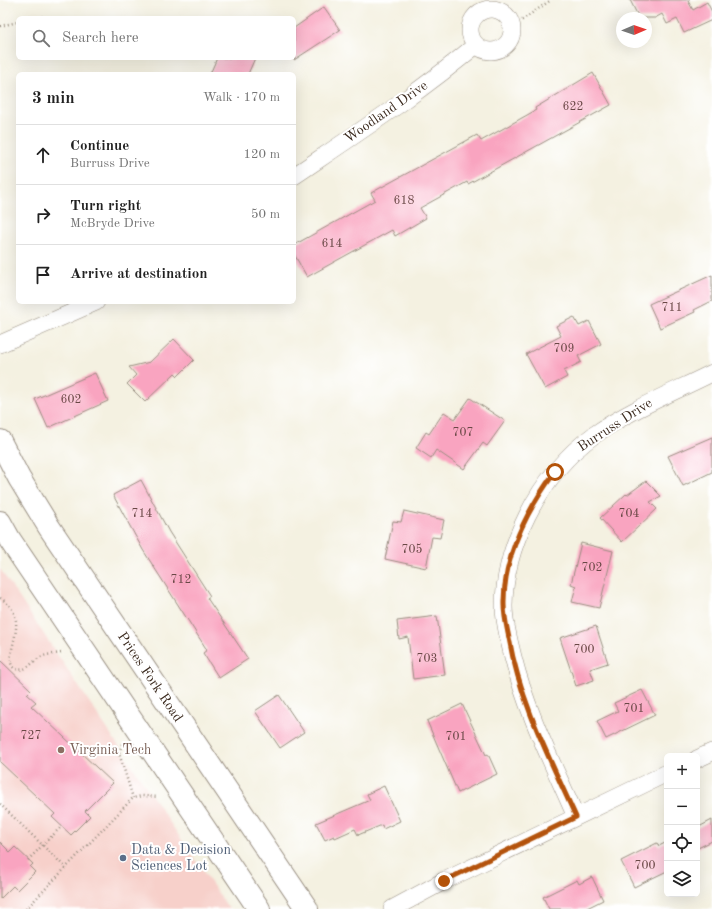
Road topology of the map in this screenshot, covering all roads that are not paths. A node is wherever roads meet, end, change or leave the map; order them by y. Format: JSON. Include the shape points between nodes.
{"nodes":[{"id":1,"x":476,"y":45,"type":"junction"},
{"id":2,"x":296,"y":175,"type":"edge"},
{"id":3,"x":91,"y":304,"type":"edge"},
{"id":4,"x":0,"y":344,"type":"edge"},
{"id":5,"x":712,"y":373,"type":"edge"},
{"id":6,"x":0,"y":441,"type":"edge"},
{"id":7,"x":0,"y":522,"type":"edge"},
{"id":8,"x":712,"y":752,"type":"edge"},
{"id":9,"x":700,"y":758,"type":"edge"},
{"id":10,"x":664,"y":774,"type":"edge"},
{"id":11,"x":576,"y":817,"type":"junction"},
{"id":12,"x":259,"y":909,"type":"edge"},
{"id":13,"x":307,"y":909,"type":"edge"},
{"id":14,"x":392,"y":909,"type":"edge"}],
"edges":[{"from":1,"to":1,"type":"street","via":[[470,30],[471,22],[476,15],[490,9],[505,15],[512,30],[506,45],[491,51],[483,50]]},
{"from":1,"to":2,"type":"street","name":"Woodland Drive","via":[[417,91]]},
{"from":3,"to":4,"type":"street"},
{"from":5,"to":11,"type":"street","name":"Burruss Drive","via":[[628,414],[594,435],[574,452],[539,494],[514,548],[506,579],[504,604],[510,648],[529,712]]},
{"from":6,"to":13,"type":"main road","name":"Prices Fork Road","via":[[49,527]]},
{"from":7,"to":12,"type":"main road"},
{"from":8,"to":9,"type":"street"},
{"from":10,"to":11,"type":"street"},
{"from":11,"to":14,"type":"street"}]}
